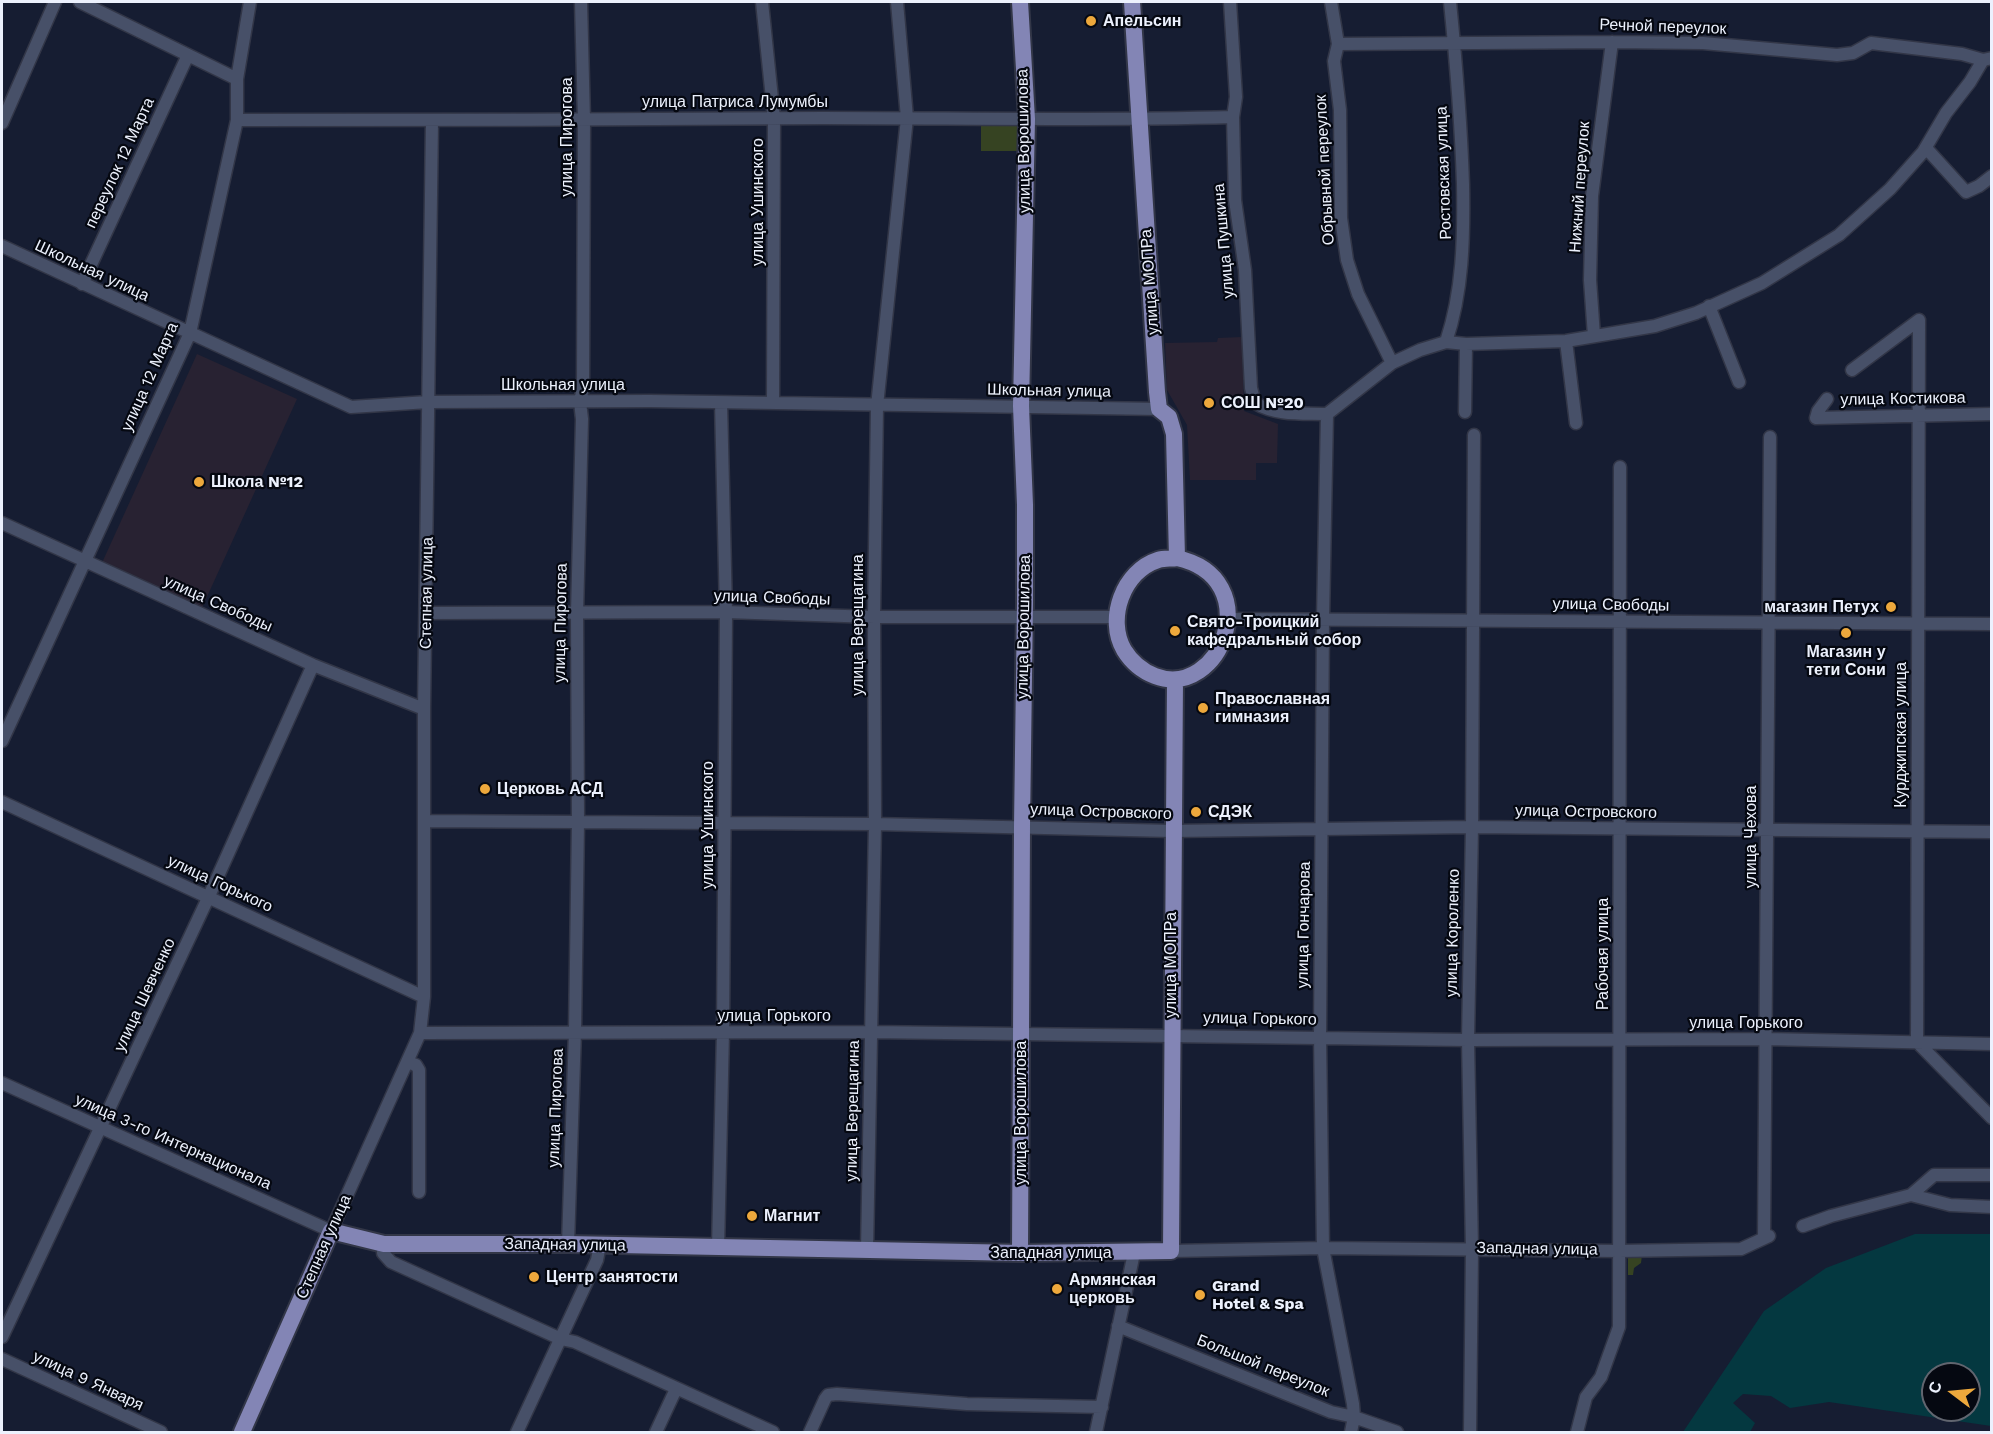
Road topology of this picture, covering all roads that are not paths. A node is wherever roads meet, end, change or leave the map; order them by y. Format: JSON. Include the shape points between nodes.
{"nodes":[{"id":1,"x":55,"y":2,"type":"edge"},
{"id":2,"x":80,"y":2,"type":"edge"},
{"id":3,"x":250,"y":2,"type":"edge"},
{"id":4,"x":582,"y":2,"type":"edge"},
{"id":5,"x":762,"y":2,"type":"edge"},
{"id":6,"x":897,"y":2,"type":"edge"},
{"id":7,"x":1020,"y":2,"type":"edge"},
{"id":8,"x":1132,"y":2,"type":"edge"},
{"id":9,"x":1230,"y":2,"type":"edge"},
{"id":10,"x":1331,"y":2,"type":"edge"},
{"id":11,"x":1450,"y":2,"type":"edge"},
{"id":12,"x":1611,"y":42,"type":"junction"},
{"id":13,"x":1454,"y":43,"type":"junction"},
{"id":14,"x":1338,"y":44,"type":"junction"},
{"id":15,"x":188,"y":55,"type":"junction"},
{"id":16,"x":1987,"y":59,"type":"edge"},
{"id":17,"x":237,"y":79,"type":"junction"},
{"id":18,"x":1233,"y":117,"type":"junction"},
{"id":19,"x":774,"y":118,"type":"junction"},
{"id":20,"x":907,"y":118,"type":"junction"},
{"id":21,"x":1027,"y":119,"type":"junction"},
{"id":22,"x":1140,"y":119,"type":"junction"},
{"id":23,"x":237,"y":120,"type":"junction"},
{"id":24,"x":584,"y":120,"type":"junction"},
{"id":25,"x":432,"y":122,"type":"junction"},
{"id":26,"x":2,"y":123,"type":"edge"},
{"id":27,"x":1926,"y":148,"type":"junction"},
{"id":28,"x":1992,"y":176,"type":"edge"},
{"id":29,"x":2,"y":246,"type":"edge"},
{"id":30,"x":82,"y":284,"type":"junction"},
{"id":31,"x":1710,"y":306,"type":"junction"},
{"id":32,"x":190,"y":333,"type":"junction"},
{"id":33,"x":1594,"y":336,"type":"junction"},
{"id":34,"x":1566,"y":341,"type":"junction"},
{"id":35,"x":1446,"y":342,"type":"junction"},
{"id":36,"x":1466,"y":344,"type":"junction"},
{"id":37,"x":1392,"y":363,"type":"junction"},
{"id":38,"x":1852,"y":370,"type":"dead end"},
{"id":39,"x":1739,"y":382,"type":"dead end"},
{"id":40,"x":1827,"y":399,"type":"dead end"},
{"id":41,"x":428,"y":402,"type":"junction"},
{"id":42,"x":580,"y":402,"type":"junction"},
{"id":43,"x":721,"y":403,"type":"junction"},
{"id":44,"x":773,"y":403,"type":"junction"},
{"id":45,"x":877,"y":406,"type":"junction"},
{"id":46,"x":1021,"y":406,"type":"junction"},
{"id":47,"x":1159,"y":409,"type":"junction"},
{"id":48,"x":1464,"y":412,"type":"dead end"},
{"id":49,"x":1327,"y":414,"type":"junction"},
{"id":50,"x":1919,"y":414,"type":"junction"},
{"id":51,"x":1992,"y":414,"type":"edge"},
{"id":52,"x":1576,"y":423,"type":"dead end"},
{"id":53,"x":1474,"y":435,"type":"dead end"},
{"id":54,"x":1770,"y":437,"type":"dead end"},
{"id":55,"x":1620,"y":467,"type":"dead end"},
{"id":56,"x":2,"y":523,"type":"edge"},
{"id":57,"x":1177,"y":558,"type":"junction"},
{"id":58,"x":84,"y":561,"type":"junction"},
{"id":59,"x":726,"y":612,"type":"junction"},
{"id":60,"x":426,"y":613,"type":"junction"},
{"id":61,"x":577,"y":613,"type":"junction"},
{"id":62,"x":1025,"y":616,"type":"junction"},
{"id":63,"x":874,"y":617,"type":"junction"},
{"id":64,"x":1116,"y":617,"type":"junction"},
{"id":65,"x":1229,"y":619,"type":"junction"},
{"id":66,"x":1323,"y":619,"type":"junction"},
{"id":67,"x":1473,"y":620,"type":"junction"},
{"id":68,"x":1620,"y":621,"type":"junction"},
{"id":69,"x":1769,"y":623,"type":"junction"},
{"id":70,"x":1992,"y":624,"type":"edge"},
{"id":71,"x":1918,"y":625,"type":"junction"},
{"id":72,"x":313,"y":665,"type":"junction"},
{"id":73,"x":1175,"y":680,"type":"junction"},
{"id":74,"x":424,"y":709,"type":"junction"},
{"id":75,"x":2,"y":741,"type":"edge"},
{"id":76,"x":2,"y":801,"type":"edge"},
{"id":77,"x":425,"y":821,"type":"junction"},
{"id":78,"x":578,"y":822,"type":"junction"},
{"id":79,"x":724,"y":824,"type":"junction"},
{"id":80,"x":875,"y":824,"type":"junction"},
{"id":81,"x":1022,"y":826,"type":"junction"},
{"id":82,"x":1472,"y":827,"type":"junction"},
{"id":83,"x":1322,"y":828,"type":"junction"},
{"id":84,"x":1620,"y":829,"type":"junction"},
{"id":85,"x":1767,"y":830,"type":"junction"},
{"id":86,"x":1173,"y":831,"type":"junction"},
{"id":87,"x":1917,"y":832,"type":"junction"},
{"id":88,"x":1992,"y":832,"type":"edge"},
{"id":89,"x":209,"y":897,"type":"junction"},
{"id":90,"x":424,"y":997,"type":"junction"},
{"id":91,"x":575,"y":1032,"type":"junction"},
{"id":92,"x":723,"y":1032,"type":"junction"},
{"id":93,"x":871,"y":1032,"type":"junction"},
{"id":94,"x":420,"y":1033,"type":"junction"},
{"id":95,"x":1021,"y":1034,"type":"junction"},
{"id":96,"x":1171,"y":1035,"type":"junction"},
{"id":97,"x":1320,"y":1036,"type":"junction"},
{"id":98,"x":1619,"y":1039,"type":"junction"},
{"id":99,"x":1766,"y":1039,"type":"junction"},
{"id":100,"x":1467,"y":1040,"type":"junction"},
{"id":101,"x":1917,"y":1042,"type":"junction"},
{"id":102,"x":1992,"y":1044,"type":"edge"},
{"id":103,"x":406,"y":1062,"type":"junction"},
{"id":104,"x":2,"y":1083,"type":"edge"},
{"id":105,"x":1992,"y":1118,"type":"edge"},
{"id":106,"x":100,"y":1129,"type":"junction"},
{"id":107,"x":1992,"y":1175,"type":"edge"},
{"id":108,"x":419,"y":1192,"type":"dead end"},
{"id":109,"x":1911,"y":1195,"type":"junction"},
{"id":110,"x":1992,"y":1207,"type":"edge"},
{"id":111,"x":1803,"y":1226,"type":"dead end"},
{"id":112,"x":331,"y":1232,"type":"junction"},
{"id":113,"x":1767,"y":1236,"type":"joint"},
{"id":114,"x":384,"y":1244,"type":"junction"},
{"id":115,"x":568,"y":1244,"type":"junction"},
{"id":116,"x":600,"y":1245,"type":"junction"},
{"id":117,"x":718,"y":1248,"type":"junction"},
{"id":118,"x":1323,"y":1248,"type":"junction"},
{"id":119,"x":1472,"y":1249,"type":"junction"},
{"id":120,"x":867,"y":1250,"type":"junction"},
{"id":121,"x":1171,"y":1251,"type":"junction"},
{"id":122,"x":1619,"y":1251,"type":"junction"},
{"id":123,"x":1020,"y":1253,"type":"junction"},
{"id":124,"x":1134,"y":1253,"type":"junction"},
{"id":125,"x":1118,"y":1326,"type":"junction"},
{"id":126,"x":2,"y":1336,"type":"edge"},
{"id":127,"x":561,"y":1339,"type":"junction"},
{"id":128,"x":2,"y":1359,"type":"edge"},
{"id":129,"x":676,"y":1389,"type":"junction"},
{"id":130,"x":1102,"y":1407,"type":"junction"},
{"id":131,"x":1354,"y":1417,"type":"junction"},
{"id":132,"x":161,"y":1432,"type":"edge"},
{"id":133,"x":242,"y":1432,"type":"edge"},
{"id":134,"x":518,"y":1432,"type":"edge"},
{"id":135,"x":656,"y":1432,"type":"edge"},
{"id":136,"x":773,"y":1432,"type":"edge"},
{"id":137,"x":810,"y":1432,"type":"edge"},
{"id":138,"x":1096,"y":1432,"type":"edge"},
{"id":139,"x":1351,"y":1432,"type":"edge"},
{"id":140,"x":1397,"y":1432,"type":"edge"},
{"id":141,"x":1470,"y":1432,"type":"edge"},
{"id":142,"x":1577,"y":1432,"type":"edge"}],
"edges":[{"from":1,"to":26,"type":"street"},
{"from":2,"to":15,"type":"street"},
{"from":3,"to":17,"type":"street","name":"улица 12 Марта"},
{"from":4,"to":24,"type":"street","name":"улица Пирогова"},
{"from":5,"to":19,"type":"street","name":"улица Ушинского"},
{"from":6,"to":20,"type":"street","name":"улица Верещагина"},
{"from":7,"to":21,"type":"main road","name":"улица Ворошилова"},
{"from":8,"to":22,"type":"main road","name":"улица МОПРа"},
{"from":9,"to":18,"type":"street","name":"улица Пушкина","via":[[1236,97]]},
{"from":10,"to":14,"type":"street","name":"Обрывной переулок"},
{"from":11,"to":13,"type":"street","name":"Ростовская улица"},
{"from":12,"to":13,"type":"street","name":"Речной переулок"},
{"from":12,"to":16,"type":"street","name":"Речной переулок","via":[[1703,44],[1837,55],[1853,53],[1871,43]]},
{"from":12,"to":33,"type":"street","name":"Нижний переулок","via":[[1591,218]]},
{"from":13,"to":14,"type":"street","name":"Речной переулок"},
{"from":13,"to":35,"type":"street","name":"Ростовская улица","via":[[1462,141],[1463,252],[1455,315]]},
{"from":14,"to":37,"type":"street","name":"Обрывной переулок","via":[[1334,61],[1340,110],[1341,218],[1347,260],[1358,294]]},
{"from":15,"to":17,"type":"street"},
{"from":15,"to":30,"type":"street","name":"переулок 12 Марта"},
{"from":16,"to":27,"type":"street","via":[[1946,113]]},
{"from":17,"to":23,"type":"street","name":"улица 12 Марта"},
{"from":18,"to":22,"type":"street","name":"улица Патриса Лумумбы"},
{"from":18,"to":49,"type":"street","name":"улица Пушкина","via":[[1235,200],[1245,270],[1255,403],[1280,412]]},
{"from":19,"to":20,"type":"street","name":"улица Патриса Лумумбы"},
{"from":19,"to":24,"type":"street","name":"улица Патриса Лумумбы"},
{"from":19,"to":44,"type":"street","name":"улица Ушинского"},
{"from":20,"to":21,"type":"street","name":"улица Патриса Лумумбы"},
{"from":20,"to":45,"type":"street","name":"улица Верещагина"},
{"from":21,"to":22,"type":"street","name":"улица Патриса Лумумбы"},
{"from":21,"to":46,"type":"main road","name":"улица Ворошилова"},
{"from":22,"to":47,"type":"main road","name":"улица МОПРа"},
{"from":23,"to":25,"type":"street","name":"улица Патриса Лумумбы"},
{"from":23,"to":32,"type":"street","name":"улица 12 Марта"},
{"from":24,"to":25,"type":"street","name":"улица Патриса Лумумбы"},
{"from":24,"to":42,"type":"street","name":"улица Пирогова"},
{"from":25,"to":41,"type":"street","name":"Степная улица"},
{"from":27,"to":28,"type":"street","via":[[1966,192]]},
{"from":27,"to":31,"type":"street","via":[[1890,189],[1839,236],[1762,283]]},
{"from":29,"to":30,"type":"street","name":"Школьная улица"},
{"from":30,"to":32,"type":"street","name":"Школьная улица"},
{"from":31,"to":33,"type":"street","via":[[1655,326]]},
{"from":31,"to":39,"type":"street"},
{"from":32,"to":41,"type":"street","name":"Школьная улица","via":[[351,406]]},
{"from":32,"to":58,"type":"street","name":"улица 12 Марта"},
{"from":33,"to":34,"type":"street"},
{"from":34,"to":36,"type":"street"},
{"from":34,"to":52,"type":"street"},
{"from":35,"to":36,"type":"street"},
{"from":35,"to":37,"type":"street"},
{"from":36,"to":48,"type":"street"},
{"from":37,"to":49,"type":"street"},
{"from":38,"to":50,"type":"street","name":"Курджипская улица","via":[[1919,320]]},
{"from":40,"to":50,"type":"street","name":"улица Костикова","via":[[1816,418]]},
{"from":41,"to":42,"type":"street","name":"Школьная улица"},
{"from":41,"to":60,"type":"street","name":"Степная улица"},
{"from":42,"to":43,"type":"street","name":"Школьная улица"},
{"from":42,"to":61,"type":"street","name":"улица Пирогова"},
{"from":43,"to":44,"type":"street","name":"Школьная улица"},
{"from":43,"to":59,"type":"street","name":"улица Ушинского"},
{"from":44,"to":45,"type":"street","name":"Школьная улица"},
{"from":45,"to":46,"type":"street","name":"Школьная улица"},
{"from":45,"to":63,"type":"street","name":"улица Верещагина"},
{"from":46,"to":47,"type":"street","name":"Школьная улица"},
{"from":46,"to":62,"type":"main road","name":"улица Ворошилова"},
{"from":47,"to":57,"type":"main road","name":"улица МОПРа","via":[[1169,417],[1174,434]]},
{"from":49,"to":66,"type":"street","name":"улица Гончарова"},
{"from":50,"to":51,"type":"street","name":"улица Костикова"},
{"from":50,"to":71,"type":"street","name":"Курджипская улица"},
{"from":53,"to":67,"type":"street","name":"улица Короленко"},
{"from":54,"to":69,"type":"street","name":"улица Чехова"},
{"from":55,"to":68,"type":"street","name":"Рабочая улица"},
{"from":56,"to":58,"type":"street","name":"улица Свободы"},
{"from":57,"to":64,"type":"main road","via":[[1158,560],[1144,568],[1120,599]]},
{"from":57,"to":65,"type":"main road","via":[[1207,570],[1227,602]]},
{"from":58,"to":72,"type":"street","name":"улица Свободы"},
{"from":58,"to":75,"type":"street","name":"улица 12 Марта"},
{"from":59,"to":61,"type":"street","name":"улица Свободы"},
{"from":59,"to":63,"type":"street","name":"улица Свободы"},
{"from":59,"to":79,"type":"street","name":"улица Ушинского"},
{"from":60,"to":61,"type":"street","name":"улица Свободы"},
{"from":60,"to":74,"type":"street","name":"Степная улица"},
{"from":61,"to":78,"type":"street","name":"улица Пирогова"},
{"from":62,"to":63,"type":"street","name":"улица Свободы"},
{"from":62,"to":64,"type":"street","name":"улица Свободы"},
{"from":62,"to":81,"type":"main road","name":"улица Ворошилова"},
{"from":63,"to":80,"type":"street","name":"улица Верещагина"},
{"from":64,"to":73,"type":"main road","via":[[1122,646],[1135,665],[1162,679]]},
{"from":65,"to":66,"type":"street","name":"улица Свободы"},
{"from":65,"to":73,"type":"main road","via":[[1224,638],[1204,667]]},
{"from":66,"to":67,"type":"street","name":"улица Свободы"},
{"from":66,"to":83,"type":"street","name":"улица Гончарова"},
{"from":67,"to":68,"type":"street","name":"улица Свободы"},
{"from":67,"to":82,"type":"street","name":"улица Короленко"},
{"from":68,"to":69,"type":"street","name":"улица Свободы"},
{"from":68,"to":84,"type":"street","name":"Рабочая улица"},
{"from":69,"to":71,"type":"street","name":"улица Свободы"},
{"from":69,"to":85,"type":"street","name":"улица Чехова"},
{"from":70,"to":71,"type":"street","name":"улица Свободы"},
{"from":71,"to":87,"type":"street","name":"Курджипская улица"},
{"from":72,"to":74,"type":"street","name":"улица Свободы"},
{"from":72,"to":89,"type":"street","name":"улица Шевченко"},
{"from":73,"to":86,"type":"main road","name":"улица МОПРа"},
{"from":74,"to":77,"type":"street","name":"Степная улица"},
{"from":76,"to":89,"type":"street","name":"улица Горького"},
{"from":77,"to":78,"type":"street","name":"улица Островского"},
{"from":77,"to":90,"type":"street","name":"Степная улица"},
{"from":78,"to":79,"type":"street","name":"улица Островского"},
{"from":78,"to":91,"type":"street","name":"улица Пирогова"},
{"from":79,"to":80,"type":"street","name":"улица Островского"},
{"from":79,"to":92,"type":"street","name":"улица Ушинского"},
{"from":80,"to":81,"type":"street","name":"улица Островского"},
{"from":80,"to":93,"type":"street","name":"улица Верещагина"},
{"from":81,"to":86,"type":"street","name":"улица Островского"},
{"from":81,"to":95,"type":"main road","name":"улица Ворошилова"},
{"from":82,"to":83,"type":"street","name":"улица Островского"},
{"from":82,"to":84,"type":"street","name":"улица Островского"},
{"from":82,"to":100,"type":"street","name":"улица Короленко"},
{"from":83,"to":86,"type":"street","name":"улица Островского"},
{"from":83,"to":97,"type":"street","name":"улица Гончарова"},
{"from":84,"to":85,"type":"street","name":"улица Островского"},
{"from":84,"to":98,"type":"street","name":"Рабочая улица"},
{"from":85,"to":87,"type":"street","name":"улица Островского"},
{"from":85,"to":99,"type":"street","name":"улица Чехова"},
{"from":86,"to":96,"type":"main road","name":"улица МОПРа"},
{"from":87,"to":88,"type":"street","name":"улица Островского"},
{"from":87,"to":101,"type":"street","name":"Курджипская улица"},
{"from":89,"to":90,"type":"street","name":"улица Горького"},
{"from":89,"to":106,"type":"street","name":"улица Шевченко"},
{"from":90,"to":94,"type":"street","name":"Степная улица"},
{"from":91,"to":92,"type":"street","name":"улица Горького"},
{"from":91,"to":94,"type":"street","name":"улица Горького"},
{"from":91,"to":115,"type":"street","name":"улица Пирогова"},
{"from":92,"to":93,"type":"street","name":"улица Горького"},
{"from":92,"to":117,"type":"street","name":"улица Ушинского"},
{"from":93,"to":95,"type":"street","name":"улица Горького"},
{"from":93,"to":120,"type":"street","name":"улица Верещагина"},
{"from":94,"to":103,"type":"street","name":"Степная улица"},
{"from":95,"to":96,"type":"street","name":"улица Горького"},
{"from":95,"to":123,"type":"main road","name":"улица Ворошилова"},
{"from":96,"to":97,"type":"street","name":"улица Горького"},
{"from":96,"to":121,"type":"main road","name":"улица МОПРа"},
{"from":97,"to":100,"type":"street","name":"улица Горького"},
{"from":97,"to":118,"type":"street","name":"улица Гончарова"},
{"from":98,"to":99,"type":"street","name":"улица Горького"},
{"from":98,"to":100,"type":"street","name":"улица Горького"},
{"from":98,"to":122,"type":"street","name":"Рабочая улица"},
{"from":99,"to":101,"type":"street","name":"улица Горького"},
{"from":99,"to":113,"type":"street","name":"улица Чехова"},
{"from":100,"to":119,"type":"street","name":"улица Короленко"},
{"from":101,"to":102,"type":"street","name":"улица Горького"},
{"from":101,"to":105,"type":"street"},
{"from":103,"to":108,"type":"street","via":[[419,1070]]},
{"from":103,"to":112,"type":"street","name":"Степная улица"},
{"from":104,"to":106,"type":"street","name":"улица 3-го Интернационала"},
{"from":106,"to":112,"type":"street","name":"улица 3-го Интернационала"},
{"from":106,"to":126,"type":"street","name":"улица Шевченко"},
{"from":107,"to":109,"type":"street","via":[[1934,1175]]},
{"from":109,"to":110,"type":"street","via":[[1950,1205]]},
{"from":109,"to":111,"type":"street"},
{"from":112,"to":114,"type":"main road","name":"Западная улица"},
{"from":112,"to":133,"type":"main road","name":"Степная улица"},
{"from":113,"to":122,"type":"street","name":"Западная улица","via":[[1741,1249]]},
{"from":114,"to":115,"type":"main road","name":"Западная улица"},
{"from":114,"to":127,"type":"street","via":[[383,1253],[391,1262]]},
{"from":115,"to":116,"type":"main road","name":"Западная улица"},
{"from":116,"to":117,"type":"main road","name":"Западная улица"},
{"from":116,"to":127,"type":"street"},
{"from":117,"to":120,"type":"main road","name":"Западная улица"},
{"from":118,"to":119,"type":"street","name":"Западная улица"},
{"from":118,"to":121,"type":"street","name":"Западная улица"},
{"from":118,"to":131,"type":"street","name":"улица Гончарова"},
{"from":119,"to":122,"type":"street","name":"Западная улица"},
{"from":119,"to":141,"type":"street","name":"улица Короленко"},
{"from":120,"to":123,"type":"main road","name":"Западная улица"},
{"from":121,"to":124,"type":"main road","name":"Западная улица"},
{"from":122,"to":142,"type":"street","name":"Рабочая улица","via":[[1619,1327],[1601,1377],[1586,1397]]},
{"from":123,"to":124,"type":"main road","name":"Западная улица"},
{"from":124,"to":125,"type":"street"},
{"from":125,"to":130,"type":"street"},
{"from":125,"to":131,"type":"street","name":"Большой переулок","via":[[1331,1412]]},
{"from":127,"to":129,"type":"street","via":[[575,1341]]},
{"from":127,"to":134,"type":"street"},
{"from":128,"to":132,"type":"street","name":"улица 9 Января"},
{"from":129,"to":135,"type":"street"},
{"from":129,"to":136,"type":"street"},
{"from":130,"to":137,"type":"street","via":[[967,1404],[833,1394],[825,1399]]},
{"from":130,"to":138,"type":"street"},
{"from":131,"to":139,"type":"street","name":"улица Гончарова"},
{"from":131,"to":140,"type":"street","name":"Большой переулок"}]}
